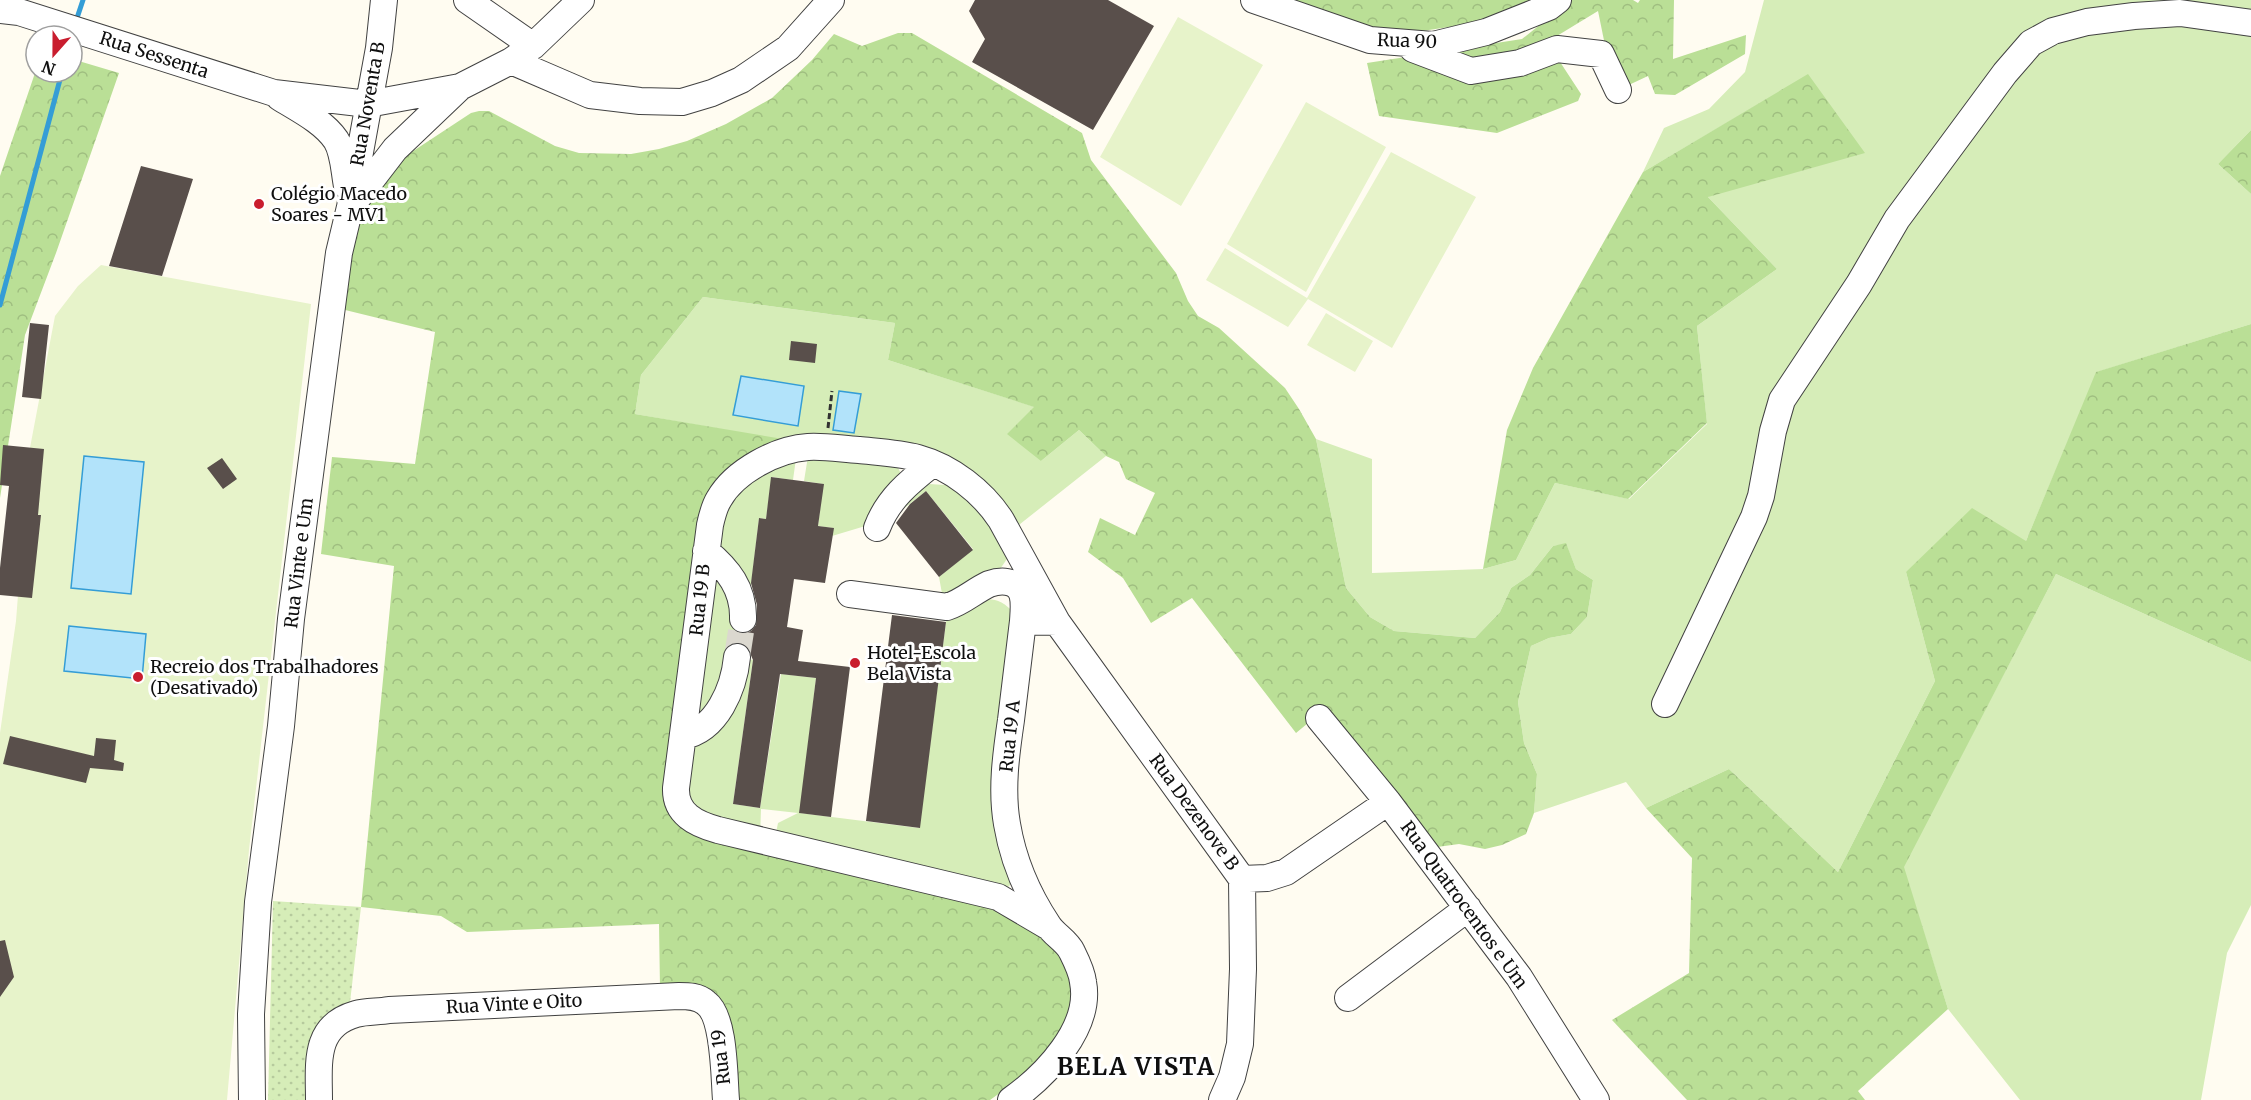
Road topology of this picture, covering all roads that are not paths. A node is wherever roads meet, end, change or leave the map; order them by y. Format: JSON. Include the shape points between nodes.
{"nodes":[{"id":1,"x":384,"y":0,"type":"edge"},
{"id":2,"x":467,"y":0,"type":"edge"},
{"id":3,"x":581,"y":0,"type":"edge"},
{"id":4,"x":831,"y":0,"type":"edge"},
{"id":5,"x":1254,"y":0,"type":"edge"},
{"id":6,"x":1558,"y":0,"type":"edge"},
{"id":7,"x":0,"y":10,"type":"edge"},
{"id":8,"x":2250,"y":18,"type":"edge"},
{"id":9,"x":1396,"y":42,"type":"junction"},
{"id":10,"x":533,"y":46,"type":"junction"},
{"id":11,"x":511,"y":61,"type":"junction"},
{"id":12,"x":460,"y":87,"type":"junction"},
{"id":13,"x":1618,"y":90,"type":"dead end"},
{"id":14,"x":274,"y":93,"type":"junction"},
{"id":15,"x":368,"y":104,"type":"junction"},
{"id":16,"x":350,"y":207,"type":"junction"},
{"id":17,"x":932,"y":464,"type":"junction"},
{"id":18,"x":877,"y":528,"type":"dead end"},
{"id":19,"x":706,"y":552,"type":"junction"},
{"id":20,"x":850,"y":594,"type":"dead end"},
{"id":21,"x":743,"y":619,"type":"tunnel mouth"},
{"id":22,"x":1023,"y":621,"type":"junction"},
{"id":23,"x":1057,"y":622,"type":"junction"},
{"id":24,"x":737,"y":657,"type":"tunnel mouth"},
{"id":25,"x":1665,"y":704,"type":"dead end"},
{"id":26,"x":1319,"y":718,"type":"dead end"},
{"id":27,"x":683,"y":736,"type":"junction"},
{"id":28,"x":1388,"y":802,"type":"junction"},
{"id":29,"x":1242,"y":879,"type":"junction"},
{"id":30,"x":1024,"y":883,"type":"junction"},
{"id":31,"x":998,"y":897,"type":"junction"},
{"id":32,"x":1468,"y":908,"type":"junction"},
{"id":33,"x":1049,"y":927,"type":"junction"},
{"id":34,"x":1348,"y":998,"type":"dead end"},
{"id":35,"x":715,"y":1015,"type":"joint"},
{"id":36,"x":252,"y":1100,"type":"edge"},
{"id":37,"x":319,"y":1100,"type":"edge"},
{"id":38,"x":726,"y":1100,"type":"edge"},
{"id":39,"x":1011,"y":1100,"type":"edge"},
{"id":40,"x":1222,"y":1100,"type":"edge"},
{"id":41,"x":1596,"y":1100,"type":"edge"}],
"edges":[{"from":1,"to":15,"type":"street","name":"Rua Noventa B"},
{"from":2,"to":10,"type":"street"},
{"from":3,"to":10,"type":"street"},
{"from":4,"to":11,"type":"street","via":[[788,48],[741,80],[682,102],[590,95]]},
{"from":5,"to":9,"type":"street","name":"Rua 90","via":[[1370,40]]},
{"from":6,"to":9,"type":"street","name":"Rua 90","via":[[1486,32],[1433,45]]},
{"from":7,"to":14,"type":"street","name":"Rua Sessenta","via":[[19,12]]},
{"from":8,"to":25,"type":"street","via":[[2180,14],[2087,22],[2053,31],[2031,43],[2005,73],[1897,219],[1782,400],[1754,517]]},
{"from":9,"to":13,"type":"street","via":[[1471,71],[1520,63],[1557,49],[1600,54]]},
{"from":10,"to":11,"type":"street"},
{"from":11,"to":12,"type":"street"},
{"from":12,"to":15,"type":"street"},
{"from":12,"to":16,"type":"street","via":[[395,149]]},
{"from":14,"to":15,"type":"street"},
{"from":14,"to":16,"type":"street","via":[[320,123],[336,140]]},
{"from":15,"to":16,"type":"street","name":"Rua Noventa B"},
{"from":16,"to":36,"type":"street","name":"Rua Vinte e Um","via":[[328,335],[258,902],[251,1014]]},
{"from":17,"to":18,"type":"street","via":[[893,499]]},
{"from":17,"to":19,"type":"street","name":"Rua 19 B","via":[[907,456],[826,447],[779,453],[747,471],[723,492],[710,525]]},
{"from":17,"to":23,"type":"street","name":"Rua 19 B","via":[[957,477],[991,505]]},
{"from":19,"to":21,"type":"street","via":[[736,584]]},
{"from":19,"to":27,"type":"street","name":"Rua 19 B"},
{"from":20,"to":22,"type":"street","name":"Rua 19 A","via":[[947,607],[993,583],[1010,583],[1023,594]]},
{"from":22,"to":23,"type":"street"},
{"from":22,"to":30,"type":"street","name":"Rua 19 A","via":[[1006,757],[1005,805],[1009,835]]},
{"from":23,"to":29,"type":"street","name":"Rua Dezenove B"},
{"from":24,"to":27,"type":"street","via":[[732,682],[716,714],[702,729]]},
{"from":26,"to":28,"type":"street","name":"Rua Quatrocentos e Um"},
{"from":27,"to":31,"type":"street","name":"Rua 19 B","via":[[676,795],[690,819],[770,844]]},
{"from":28,"to":29,"type":"street","via":[[1286,872],[1268,878]]},
{"from":28,"to":32,"type":"street","name":"Rua Quatrocentos e Um"},
{"from":29,"to":40,"type":"street","name":"Rua Dezenove B","via":[[1240,1044]]},
{"from":30,"to":31,"type":"street"},
{"from":30,"to":33,"type":"street","name":"Rua 19 A"},
{"from":31,"to":33,"type":"street","name":"Rua 19 B"},
{"from":32,"to":34,"type":"street"},
{"from":32,"to":41,"type":"street","name":"Rua Quatrocentos e Um","via":[[1519,977]]},
{"from":33,"to":39,"type":"street","via":[[1071,950],[1084,982],[1082,1011],[1074,1034],[1058,1056]]},
{"from":35,"to":37,"type":"street","name":"Rua Vinte e Oito","via":[[706,1002],[679,996],[356,1014],[335,1024],[321,1046]]},
{"from":35,"to":38,"type":"street","name":"Rua 19"}]}
